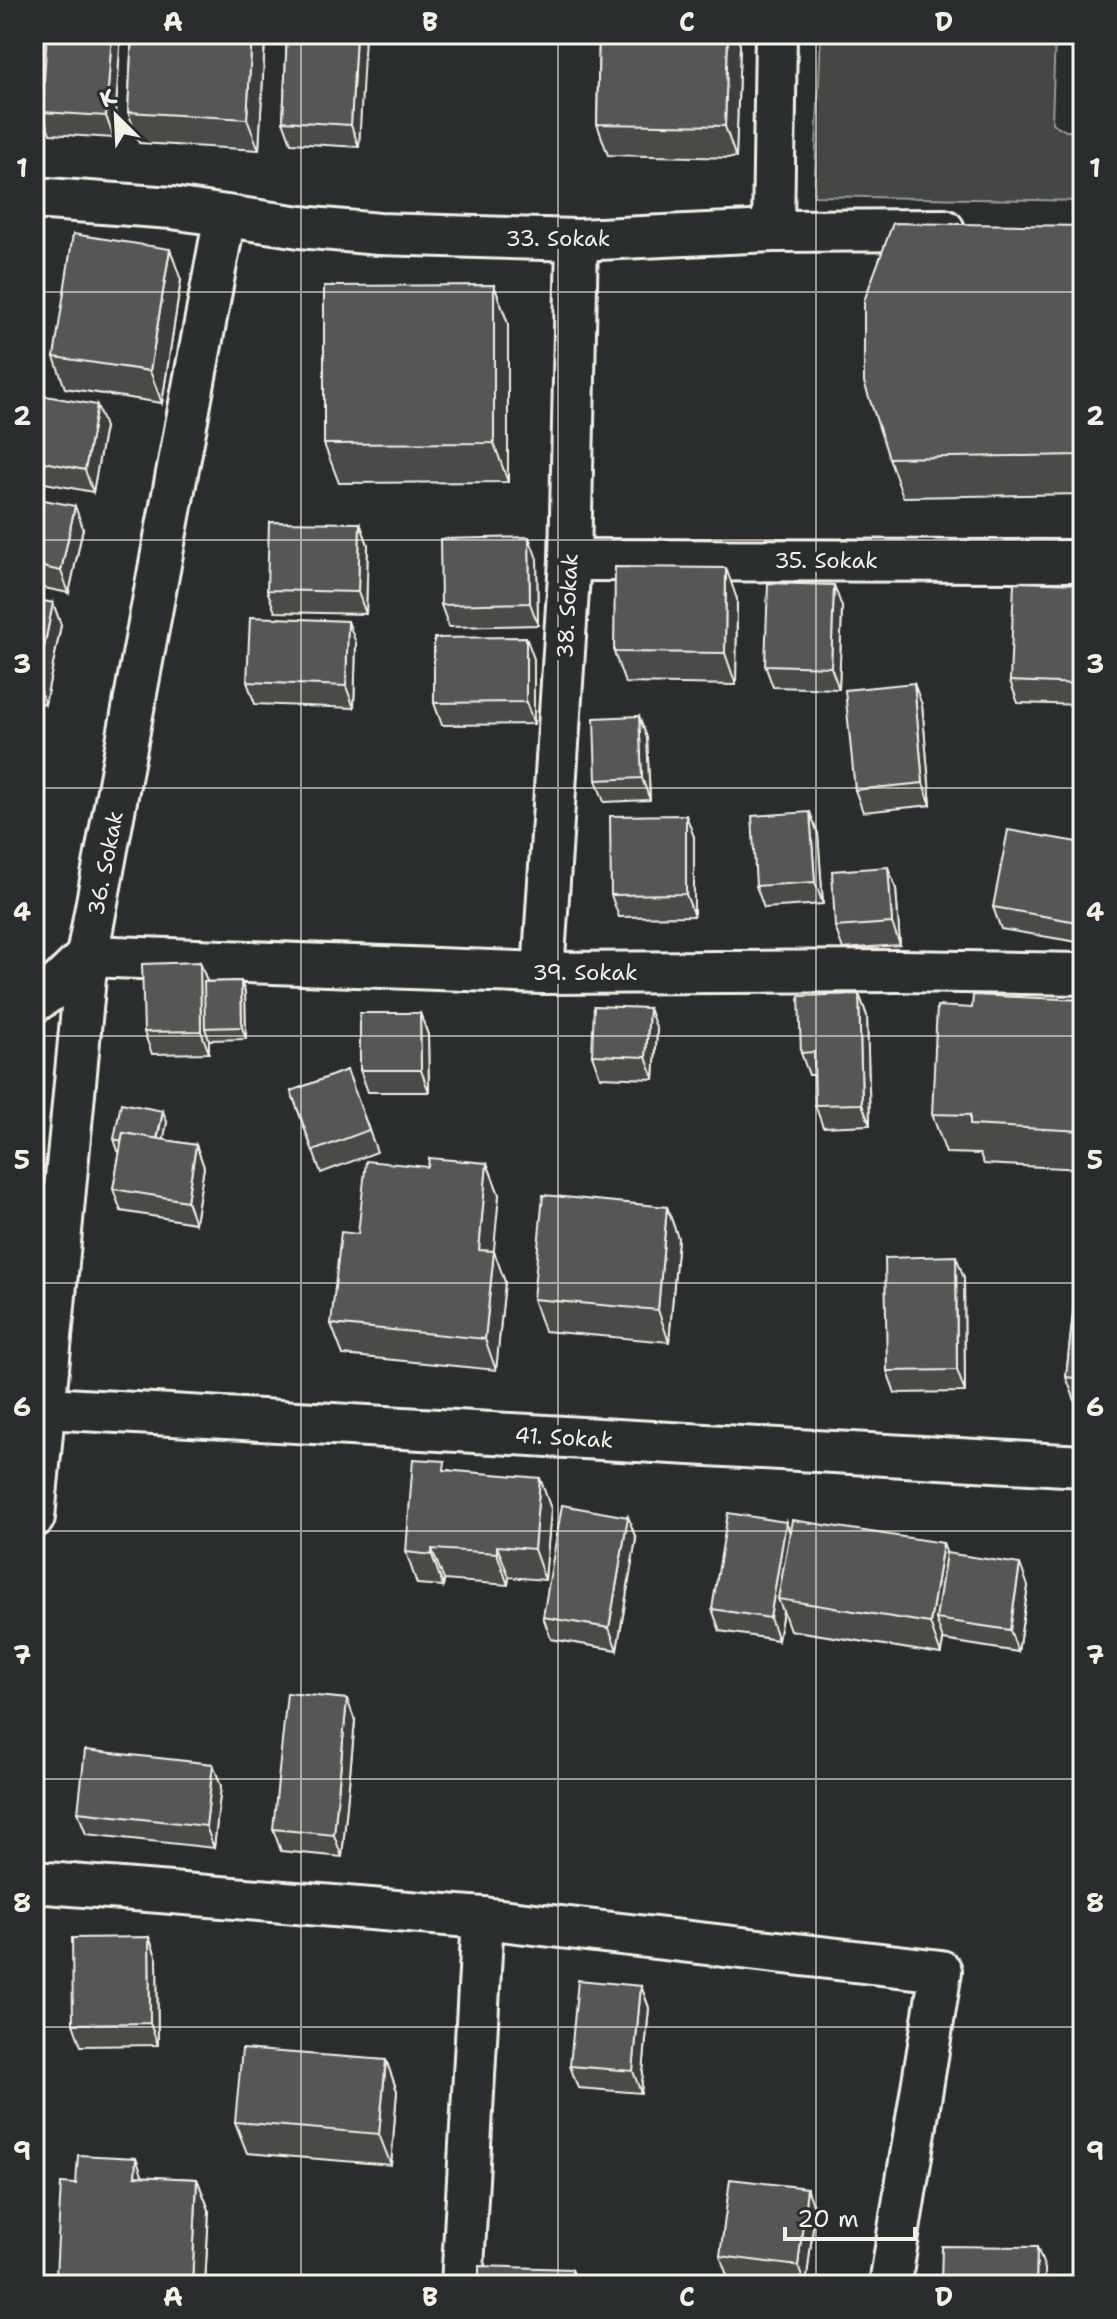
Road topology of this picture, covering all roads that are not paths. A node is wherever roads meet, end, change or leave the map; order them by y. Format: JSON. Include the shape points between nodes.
{"nodes":[{"id":1,"x":776,"y":34,"type":"edge"},
{"id":2,"x":34,"y":198,"type":"edge"},
{"id":3,"x":225,"y":216,"type":"junction"},
{"id":4,"x":975,"y":230,"type":"edge"},
{"id":5,"x":773,"y":231,"type":"junction"},
{"id":6,"x":577,"y":240,"type":"junction"},
{"id":7,"x":570,"y":560,"type":"junction"},
{"id":8,"x":1083,"y":561,"type":"edge"},
{"id":9,"x":87,"y":956,"type":"junction"},
{"id":10,"x":543,"y":973,"type":"junction"},
{"id":11,"x":1083,"y":974,"type":"edge"},
{"id":12,"x":34,"y":1002,"type":"edge"},
{"id":13,"x":46,"y":1408,"type":"junction"},
{"id":14,"x":1083,"y":1466,"type":"edge"},
{"id":15,"x":34,"y":1517,"type":"edge"},
{"id":16,"x":34,"y":1882,"type":"edge"},
{"id":17,"x":483,"y":1918,"type":"junction"},
{"id":18,"x":462,"y":2285,"type":"edge"},
{"id":19,"x":890,"y":2285,"type":"edge"}],
"edges":[{"from":1,"to":5,"type":"street"},
{"from":2,"to":3,"type":"street","name":"33. Sokak"},
{"from":3,"to":6,"type":"street","name":"33. Sokak","via":[[379,234]]},
{"from":3,"to":9,"type":"street","name":"36. Sokak"},
{"from":4,"to":5,"type":"street","name":"33. Sokak"},
{"from":5,"to":6,"type":"street","name":"33. Sokak"},
{"from":6,"to":7,"type":"street","name":"38. Sokak"},
{"from":7,"to":8,"type":"street","name":"35. Sokak"},
{"from":7,"to":10,"type":"street","name":"38. Sokak"},
{"from":9,"to":10,"type":"street","name":"39. Sokak"},
{"from":9,"to":12,"type":"street"},
{"from":9,"to":13,"type":"street","name":"36. Sokak"},
{"from":10,"to":11,"type":"street","name":"39. Sokak"},
{"from":13,"to":14,"type":"street","name":"41. Sokak"},
{"from":13,"to":15,"type":"street","name":"36. Sokak"},
{"from":16,"to":17,"type":"street"},
{"from":17,"to":18,"type":"street"},
{"from":17,"to":19,"type":"street","via":[[941,1971]]}]}
